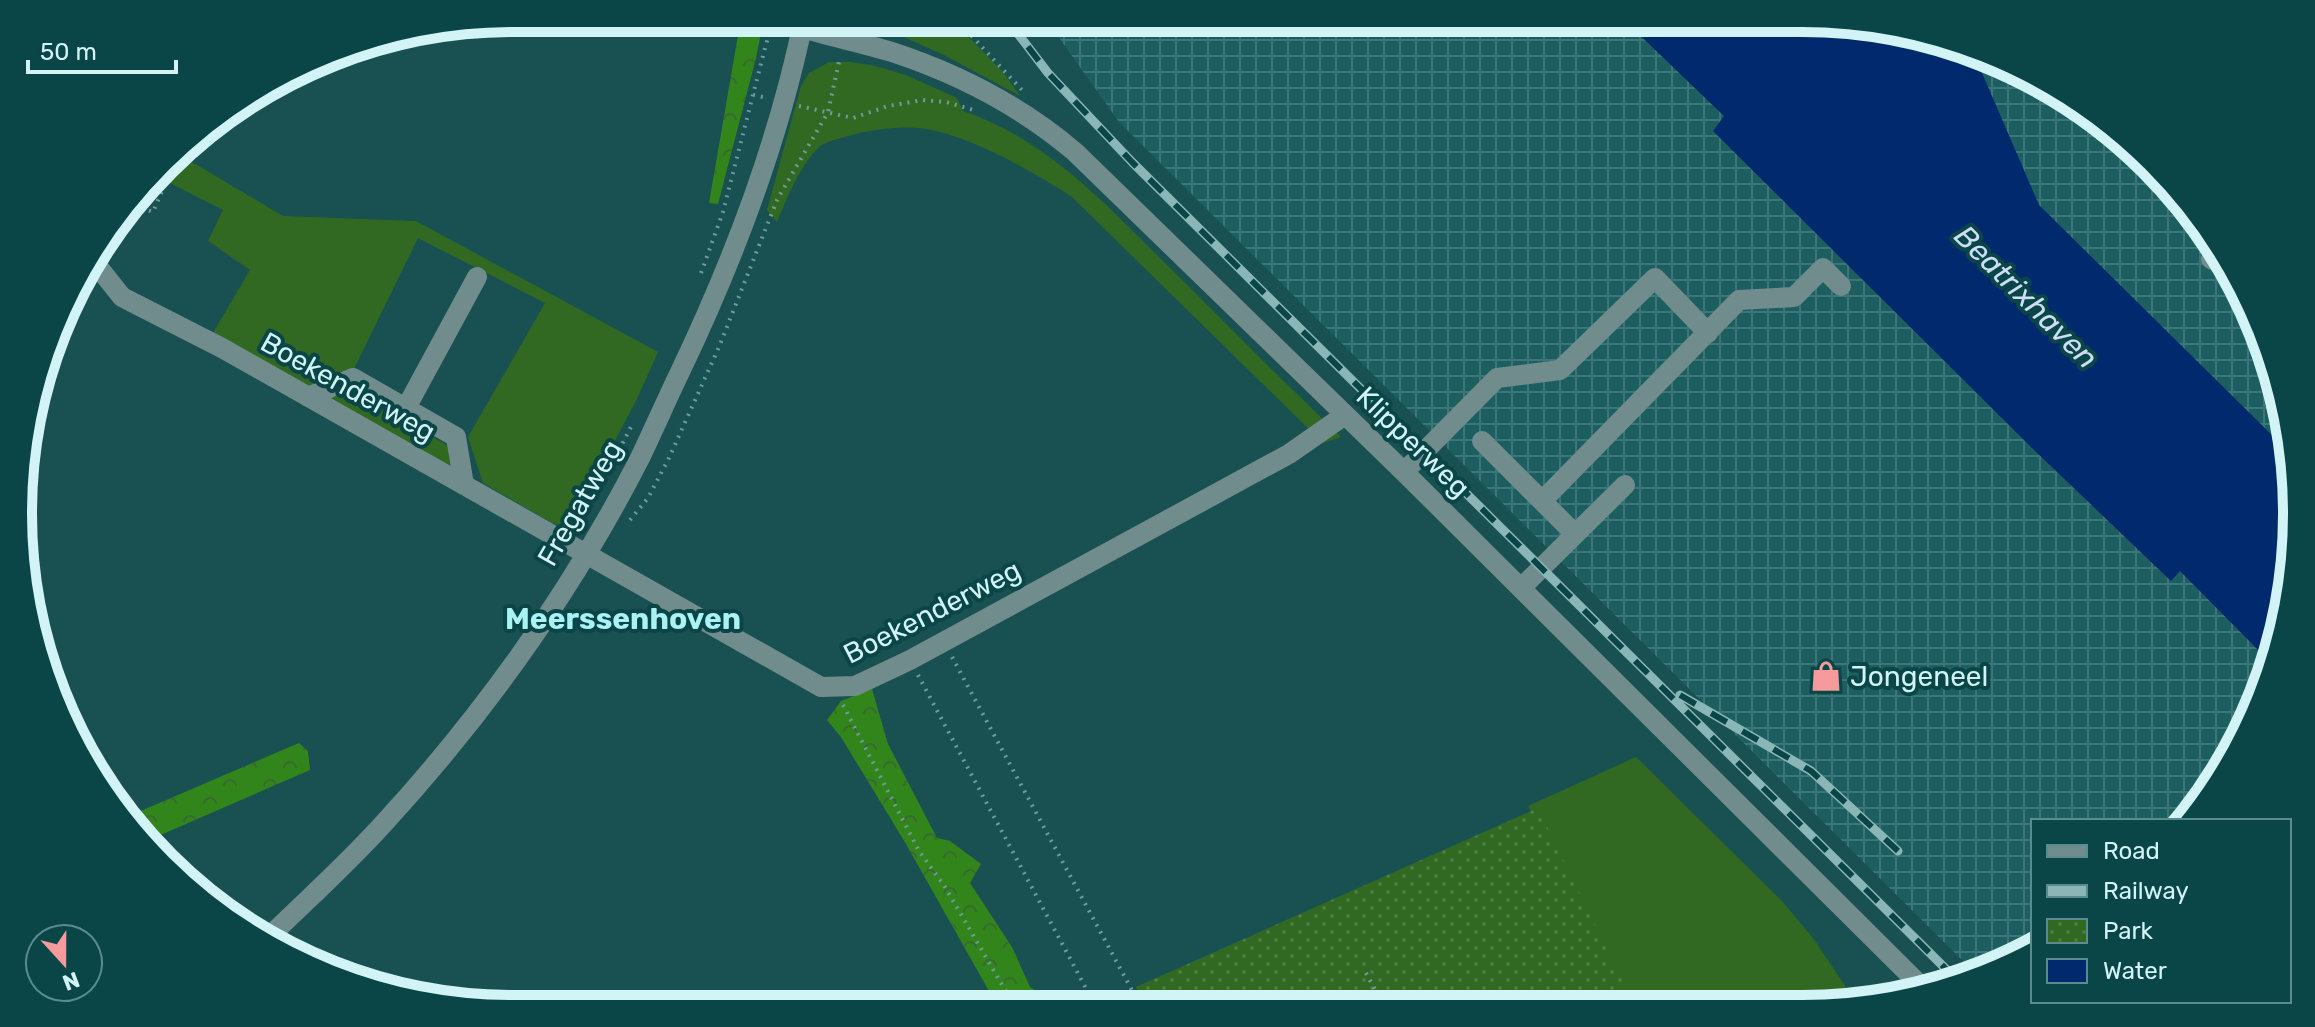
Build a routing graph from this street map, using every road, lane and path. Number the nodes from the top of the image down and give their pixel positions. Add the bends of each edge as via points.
1 (770, 32) edge
2 (801, 32) edge
3 (831, 32) edge
4 (969, 32) edge
5 (828, 112) dead end
6 (980, 112) dead end
7 (1033, 118) junction
8 (167, 179) edge
9 (142, 208) edge
10 (100, 269) edge
11 (477, 277) dead end
12 (697, 283) dead end
13 (1841, 286) dead end
14 (1708, 333) junction
15 (308, 397) junction
16 (406, 408) junction
17 (1345, 415) junction
18 (633, 422) dead end
19 (1482, 441) dead end
20 (1404, 472) junction
21 (464, 485) junction
22 (1625, 485) dead end
23 (1542, 501) junction
24 (591, 503) dead end
25 (1575, 534) junction
26 (586, 553) junction
27 (1521, 588) junction
28 (943, 641) junction
29 (910, 660) junction
30 (838, 688) junction
31 (275, 931) edge
32 (1366, 973) dead end
33 (1916, 981) edge
34 (1008, 995) edge
35 (1090, 995) edge
36 (1135, 995) edge
37 (1378, 995) edge

1 - 12 path via 723,212
2 - 26 street, Fregatweg via 784,103 739,240 638,461
3 - 7 street, Klipperweg via 974,86
4 - 7 path via 1021,86
5 - 6 path via 853,118 923,100
7 - 17 street, Klipperweg via 1115,188
8 - 9 path via 153,212
10 - 15 street, Boekenderweg via 122,297
11 - 16 street
13 - 14 street via 1823,268 1794,297 1739,300
14 - 20 street via 1655,278 1560,370 1497,378
14 - 23 street
15 - 16 street via 353,378
15 - 21 street, Boekenderweg
16 - 21 street via 456,437
17 - 20 street, Klipperweg
17 - 28 street, Boekenderweg via 1289,454
18 - 24 path, Fregatweg
19 - 23 street
20 - 27 street, Klipperweg
21 - 26 street, Boekenderweg
22 - 25 street
23 - 25 street
25 - 27 street
26 - 30 street, Boekenderweg via 797,676
26 - 31 street, Fregatweg via 509,668 435,764
27 - 33 street, Klipperweg
28 - 29 street, Boekenderweg
28 - 36 path
29 - 30 street, Boekenderweg via 855,686
29 - 35 path
30 - 34 path via 919,851
32 - 37 path

